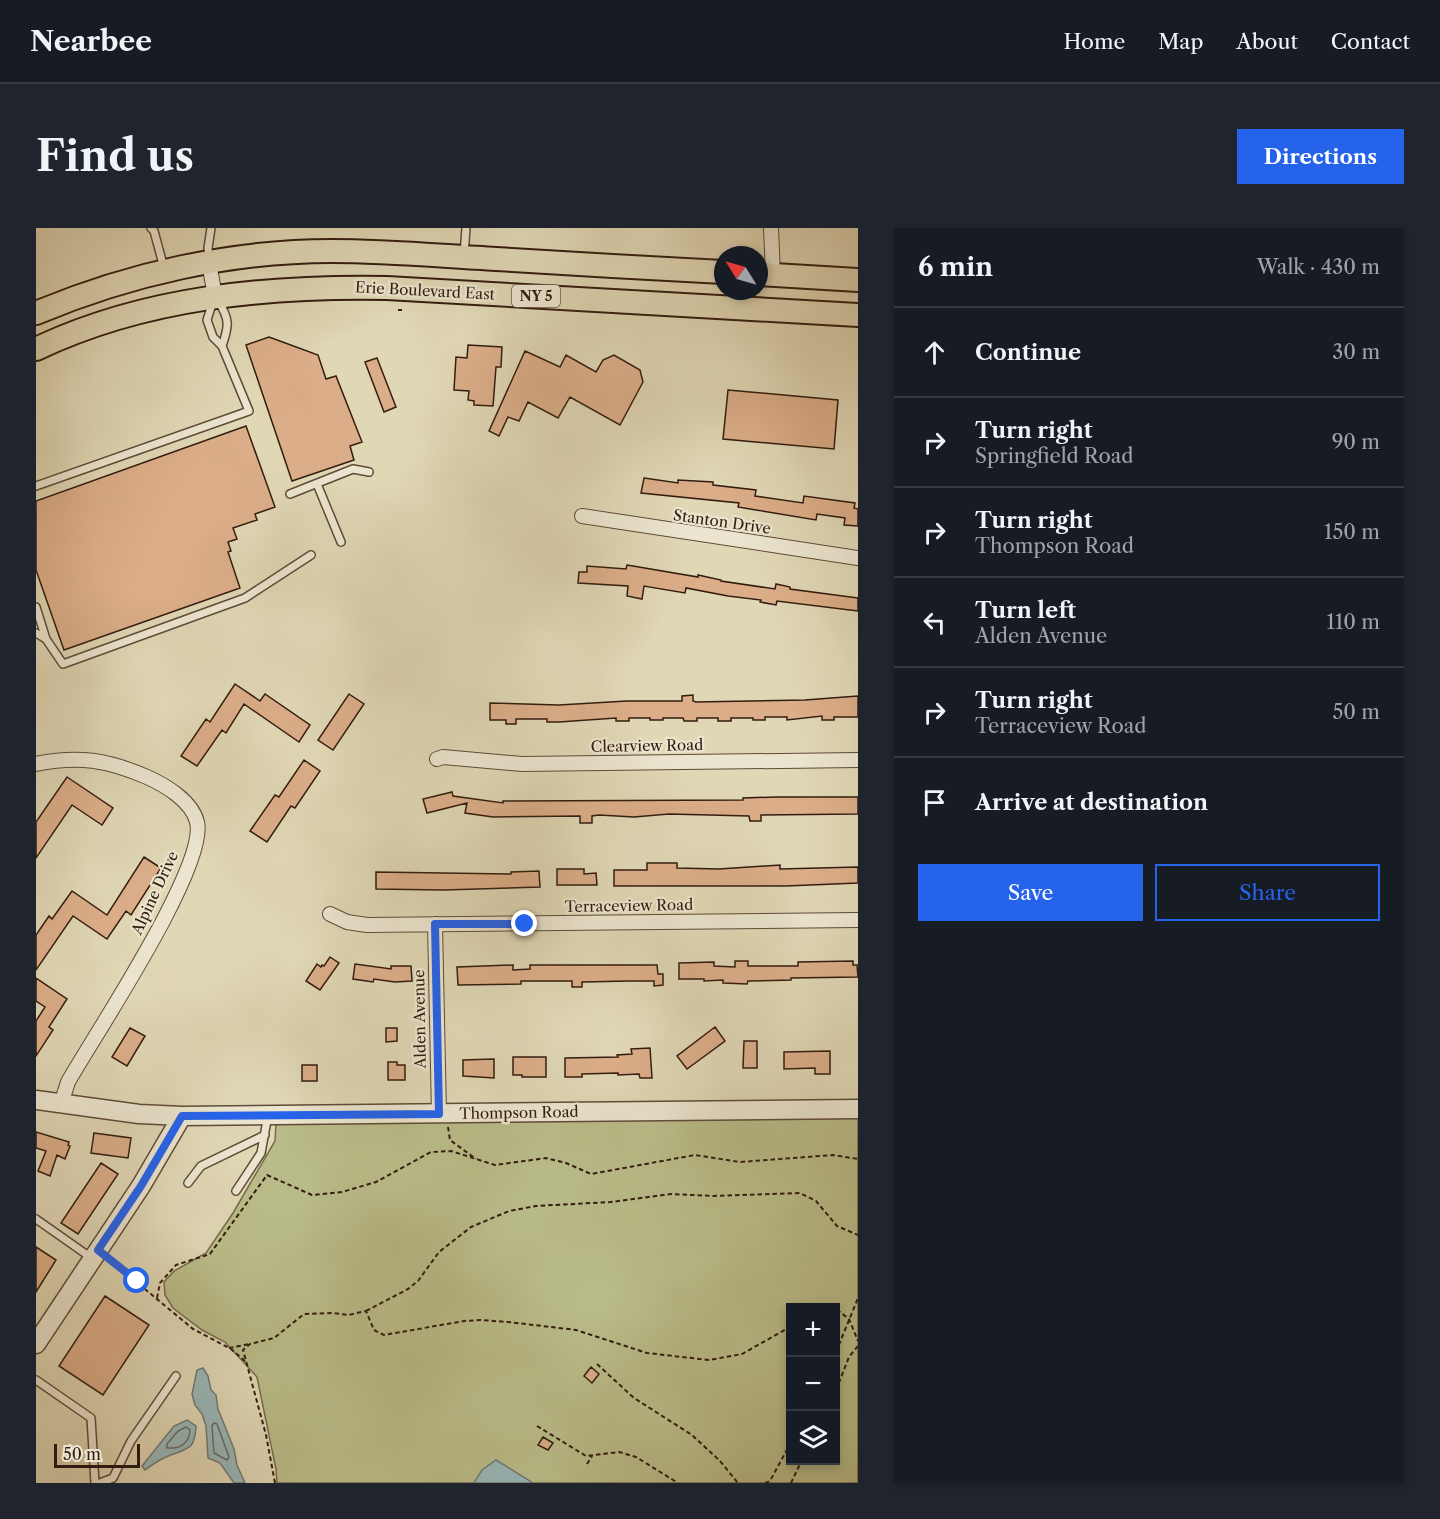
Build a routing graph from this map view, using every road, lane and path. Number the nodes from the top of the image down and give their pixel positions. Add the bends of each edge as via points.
1 (152, 228) edge
2 (211, 228) edge
3 (466, 228) edge
4 (771, 228) edge
5 (768, 256) edge
6 (464, 257) junction
7 (209, 263) junction
8 (165, 271) junction
9 (714, 271) edge
10 (768, 275) edge
11 (858, 280) edge
12 (215, 296) junction
13 (36, 313) edge
14 (858, 315) edge
15 (222, 346) junction
16 (36, 349) edge
17 (369, 472) dead end
18 (317, 484) junction
19 (36, 486) edge
20 (290, 494) dead end
21 (582, 516) dead end
22 (341, 542) dead end
23 (311, 555) dead end
24 (858, 558) edge
25 (36, 607) edge
26 (36, 633) edge
27 (46, 639) junction
28 (437, 759) dead end
29 (858, 760) edge
30 (36, 764) edge
31 (330, 914) dead end
32 (858, 920) edge
33 (435, 924) junction
34 (36, 1100) edge
35 (61, 1104) junction
36 (858, 1109) edge
37 (442, 1114) junction
38 (268, 1115) junction
39 (182, 1116) junction
40 (265, 1135) junction
41 (858, 1160) edge
42 (478, 1161) junction
43 (188, 1183) dead end
44 (236, 1191) dead end
45 (36, 1220) edge
46 (858, 1235) edge
47 (95, 1254) junction
48 (157, 1298) junction
49 (858, 1298) edge
50 (366, 1311) junction
51 (840, 1312) edge
52 (849, 1319) junction
53 (786, 1329) edge
54 (858, 1341) edge
55 (840, 1342) edge
56 (36, 1344) edge
57 (250, 1344) junction
58 (858, 1346) edge
59 (229, 1348) junction
60 (246, 1362) junction
61 (597, 1364) dead end
62 (176, 1376) dead end
63 (36, 1380) edge
64 (840, 1380) edge
65 (537, 1426) dead end
66 (786, 1451) edge
67 (592, 1456) junction
68 (587, 1464) dead end
69 (800, 1465) edge
70 (95, 1483) edge
71 (100, 1483) edge
72 (275, 1483) edge
73 (678, 1483) edge
74 (738, 1483) edge
75 (765, 1483) edge
76 (791, 1483) edge

1 - 8 lane
2 - 7 lane
3 - 6 lane
4 - 5 street
6 - 7 main road, NY 5 via 330,251
6 - 9 main road, NY 5
7 - 8 main road, NY 5
7 - 12 street
8 - 13 main road, NY 5 via 69,299
10 - 11 main road
12 - 14 main road, Erie Boulevard East / NY 5 via 308,288 387,288
12 - 15 lane via 229,328
12 - 15 lane via 207,320 213,337
12 - 16 main road, Erie Boulevard East / NY 5 via 129,315
15 - 19 lane via 249,411
17 - 18 lane via 353,469
18 - 20 lane
18 - 22 lane
21 - 24 street, Stanton Drive
23 - 27 lane via 245,598 63,664
25 - 27 lane
26 - 27 lane
28 - 29 street, Clearview Road via 522,764
30 - 35 street, Alpine Drive via 79,759 130,770 179,796 194,815 198,828 190,862 156,934 68,1082
31 - 33 street, Terraceview Road via 367,925
32 - 33 street, Terraceview Road
33 - 37 street, Alden Avenue
34 - 35 street, Thompson Road
35 - 39 street, Thompson Road
36 - 37 street, Thompson Road
37 - 38 street, Thompson Road
37 - 42 path via 450,1140
38 - 39 street, Thompson Road
38 - 40 lane
39 - 47 street
40 - 43 lane via 201,1166
40 - 44 lane via 261,1153
41 - 42 path via 833,1155 740,1162 695,1155 591,1174 546,1158 495,1165
42 - 48 path via 451,1151 431,1152 376,1182 342,1192 312,1195 267,1175 210,1254 176,1265 160,1283
45 - 47 lane
46 - 50 path via 837,1226 816,1202 800,1193 671,1194 536,1206 509,1211 471,1227 439,1251 418,1281
47 - 48 path
47 - 56 street
48 - 59 path via 193,1329
49 - 52 path
50 - 53 path via 374,1330 384,1335 464,1321 499,1321 576,1330 647,1353 709,1360 742,1354
50 - 57 path via 348,1315 304,1314 274,1338
51 - 52 path
52 - 54 path
52 - 55 path
57 - 59 path
57 - 60 path via 243,1350
58 - 64 path
59 - 60 path
60 - 72 path
61 - 74 path via 634,1398 692,1435
62 - 71 lane via 131,1442 113,1478
63 - 70 lane via 91,1418
65 - 67 path
66 - 75 path via 770,1481
67 - 68 path
67 - 73 path via 619,1452 636,1456
69 - 76 path

